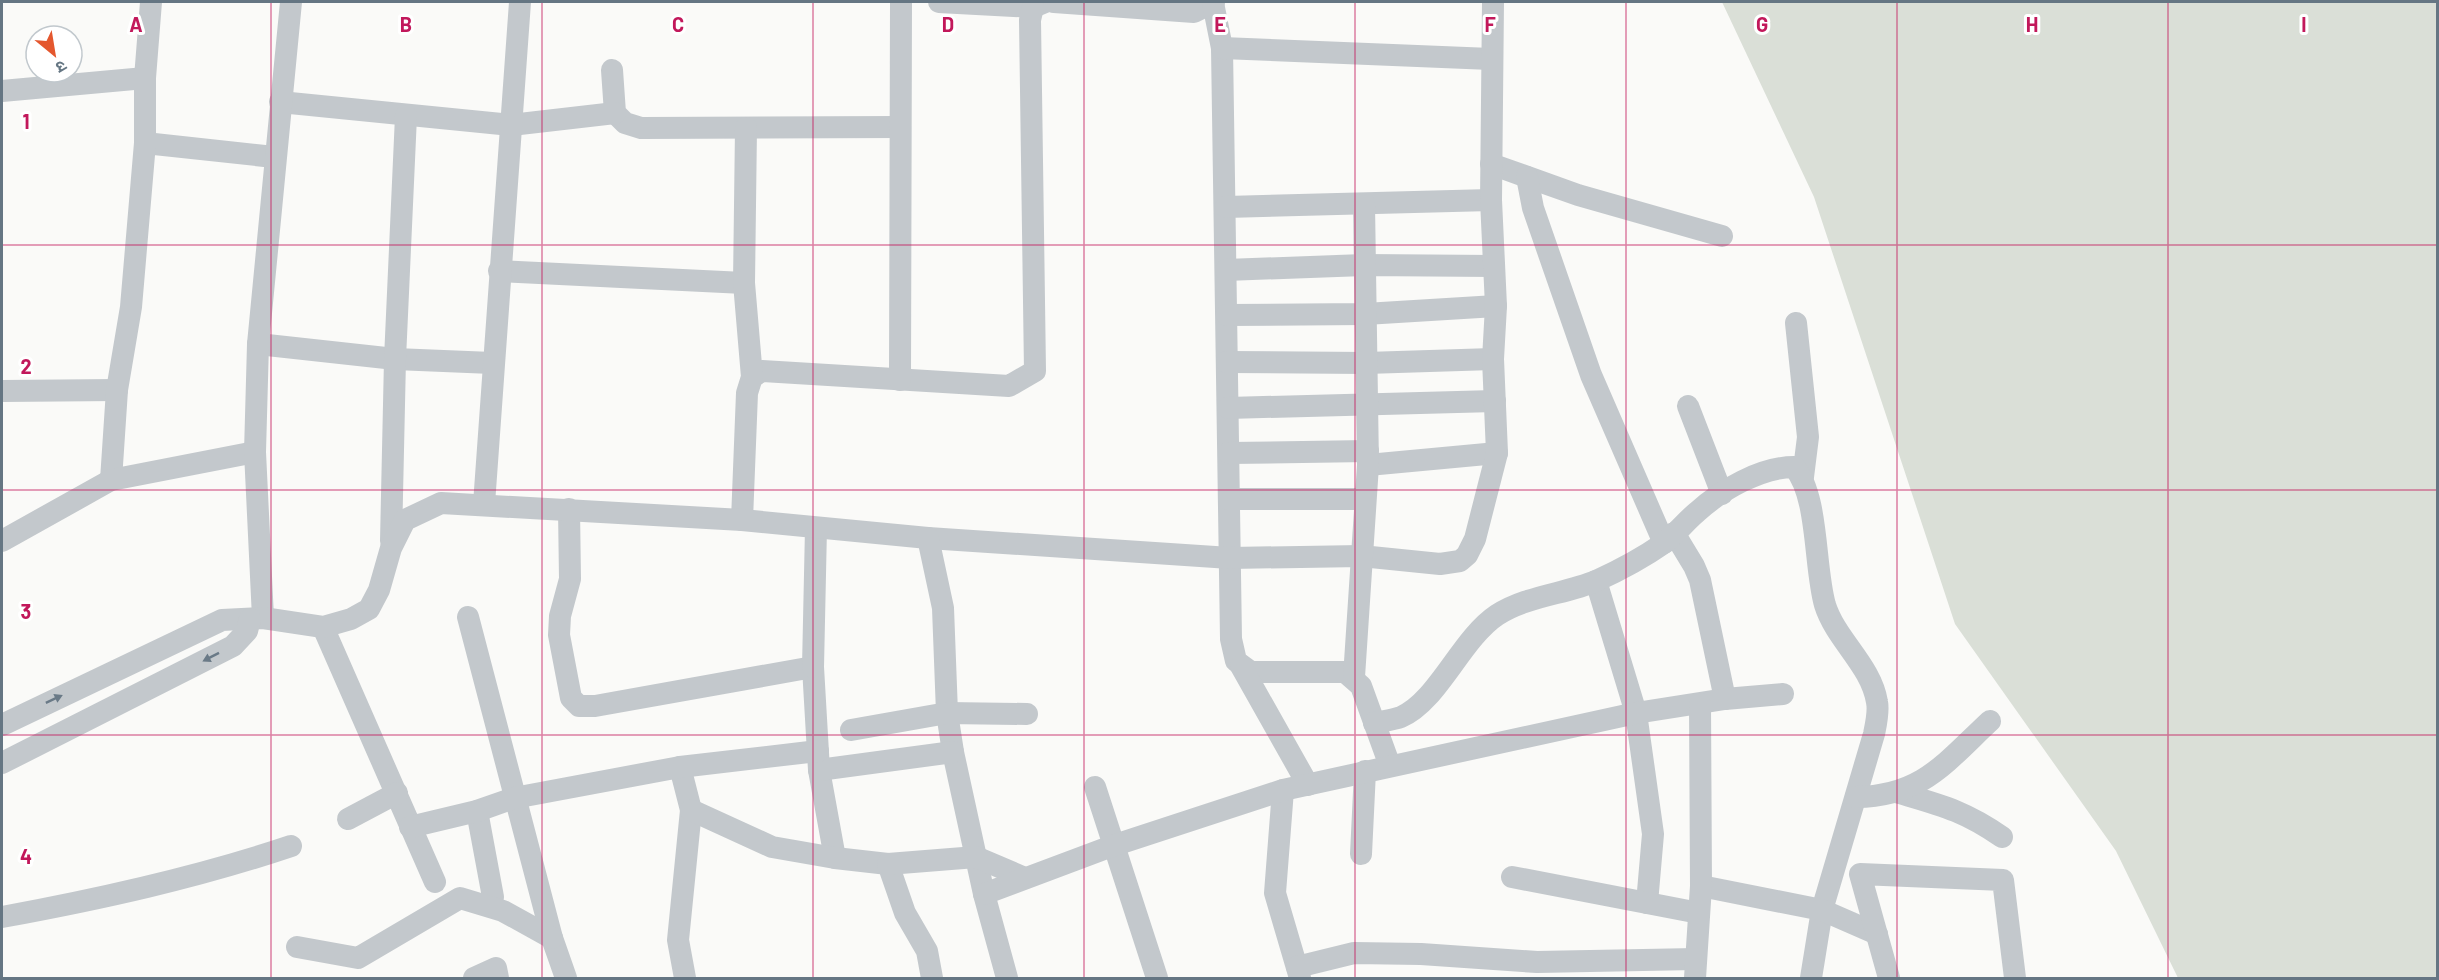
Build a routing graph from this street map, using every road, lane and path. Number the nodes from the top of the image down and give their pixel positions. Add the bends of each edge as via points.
1 (151, 2) edge
2 (291, 2) edge
3 (520, 2) edge
4 (901, 2) edge
5 (939, 2) edge
6 (1214, 2) edge
7 (1492, 2) edge
8 (1044, 3) edge
9 (1222, 48) junction
10 (1491, 58) junction
11 (612, 70) dead end
12 (145, 78) junction
13 (2, 91) edge
14 (280, 102) junction
15 (615, 113) junction
16 (406, 116) junction
17 (510, 125) junction
18 (900, 127) junction
19 (746, 128) junction
20 (145, 143) junction
21 (274, 157) junction
22 (1491, 164) junction
23 (1527, 177) junction
24 (1491, 200) junction
25 (1364, 204) junction
26 (1226, 207) junction
27 (1722, 236) dead end
28 (1365, 265) junction
29 (1494, 266) junction
30 (1226, 270) junction
31 (499, 271) junction
32 (744, 284) junction
33 (1496, 306) junction
34 (1365, 314) junction
35 (1227, 315) junction
36 (1796, 323) dead end
37 (258, 344) junction
38 (395, 359) junction
39 (1493, 359) junction
40 (1227, 362) junction
41 (492, 363) junction
42 (1366, 363) junction
43 (752, 377) junction
44 (900, 380) junction
45 (117, 390) junction
46 (2, 391) edge
47 (1495, 401) junction
48 (1367, 405) junction
49 (1688, 406) dead end
50 (1228, 408) junction
51 (255, 452) junction
52 (1229, 453) junction
53 (1497, 453) junction
54 (1368, 458) junction
55 (1803, 477) junction
56 (111, 480) junction
57 (1722, 494) junction
58 (1229, 499) junction
59 (1365, 499) junction
60 (484, 504) junction
61 (569, 509) junction
62 (742, 520) junction
63 (816, 528) junction
64 (928, 538) junction
65 (1669, 538) junction
66 (2, 541) edge
67 (391, 548) junction
68 (1361, 556) junction
69 (1230, 558) junction
70 (1596, 581) junction
71 (468, 617) dead end
72 (257, 619) junction
73 (323, 627) junction
74 (1241, 666) junction
75 (813, 667) junction
76 (1354, 677) junction
77 (1783, 694) dead end
78 (1725, 699) junction
79 (1700, 704) junction
80 (30, 711) junction
81 (947, 712) junction
82 (1636, 713) junction
83 (1027, 714) dead end
84 (1990, 721) dead end
85 (1374, 723) junction
86 (2, 725) edge
87 (851, 730) dead end
88 (45, 741) junction
89 (953, 752) junction
90 (819, 761) junction
91 (2, 762) edge
92 (1390, 766) junction
93 (680, 767) junction
94 (1365, 771) junction
95 (1308, 785) junction
96 (1095, 787) dead end
97 (1283, 790) junction
98 (1896, 792) junction
99 (397, 793) junction
100 (1856, 797) junction
101 (514, 798) junction
102 (691, 810) junction
103 (477, 811) junction
104 (348, 819) dead end
105 (410, 827) junction
106 (2002, 837) dead end
107 (291, 846) dead end
108 (1112, 846) junction
109 (1361, 855) dead end
110 (976, 857) junction
111 (835, 858) junction
112 (888, 864) junction
113 (1512, 877) dead end
114 (1025, 878) junction
115 (435, 882) dead end
116 (1701, 886) junction
117 (984, 894) junction
118 (493, 897) dead end
119 (1647, 903) junction
120 (1822, 910) junction
121 (1699, 913) junction
122 (2, 917) edge
123 (1877, 934) junction
124 (552, 938) junction
125 (297, 947) dead end
126 (1696, 969) edge
127 (1298, 973) edge
128 (474, 978) edge
129 (498, 978) edge
130 (566, 978) edge
131 (685, 978) edge
132 (932, 978) edge
133 (1007, 978) edge
134 (1156, 978) edge
135 (1811, 978) edge
136 (1889, 978) edge
137 (2015, 978) edge

1 - 12 street
2 - 14 street
3 - 17 street
4 - 18 street
5 - 8 street
6 - 8 street via 1194,12
6 - 9 street
7 - 10 street
8 - 44 street via 1030,20 1035,371 1009,386
9 - 10 street
9 - 26 street
10 - 22 street
11 - 15 street
12 - 13 street
12 - 20 street
14 - 16 street
14 - 21 street
15 - 17 street
15 - 19 street via 625,123 641,128
16 - 17 street
16 - 38 street
17 - 31 street
18 - 19 street
18 - 44 street
19 - 32 street
20 - 21 street
20 - 45 street via 131,307
21 - 37 street
22 - 23 street
22 - 24 street
23 - 27 street
23 - 65 street via 1533,208 1591,375
24 - 25 street
24 - 29 street
25 - 26 street
25 - 28 street
26 - 30 street
28 - 29 street
28 - 30 street
28 - 34 street
29 - 33 street
30 - 35 street
31 - 32 street
31 - 41 street
32 - 43 street
33 - 34 street
33 - 39 street
34 - 35 street
34 - 42 street
35 - 40 street
36 - 55 street via 1808,437
37 - 38 street
37 - 51 street
38 - 41 street
38 - 67 street
39 - 42 street
39 - 47 street
40 - 42 street
40 - 50 street
41 - 60 street
42 - 48 street
43 - 44 street via 762,371
43 - 62 street via 747,393
45 - 46 street
45 - 56 street
47 - 48 street
47 - 53 street
48 - 50 street
48 - 54 street
49 - 57 street
50 - 52 street
51 - 56 street
51 - 72 street
52 - 54 street
52 - 58 street
53 - 54 street
53 - 68 street via 1475,539 1460,561 1440,564
54 - 59 street
55 - 57 street via 1794,467 1782,467
55 - 100 street via 1825,606 1831,622 1872,684 1878,704 1874,734
56 - 66 street
57 - 65 street via 1698,510
58 - 59 street
58 - 69 street
59 - 68 street
60 - 61 street
60 - 67 street via 441,503 405,520
61 - 62 street
61 - 75 street via 570,579 559,635 571,698 579,706
62 - 63 street
63 - 64 street
63 - 75 street
64 - 69 street
64 - 81 street via 943,608
65 - 70 street
65 - 78 street via 1700,580
67 - 73 street via 380,590 369,609
68 - 69 street
68 - 76 street
69 - 74 street via 1231,639
70 - 82 street
70 - 85 street via 1498,614 1479,630 1416,706 1400,718
71 - 101 street
72 - 73 street
80 -> 72 street via 222,620
72 -> 88 street via 233,646
73 - 99 street
74 - 76 street via 1251,672 1345,672
74 - 95 street
75 - 90 street
76 - 85 street
77 - 78 street
78 - 79 street
79 - 82 street
79 - 116 street
80 - 86 street
80 - 88 street
81 - 83 street
81 - 87 street
81 - 89 street
82 - 92 street
82 - 119 street via 1653,834
84 - 98 street via 1935,773 1916,786
85 - 92 street
88 - 91 street
89 - 90 street
89 - 110 street
90 - 93 street via 756,756
90 - 111 street
92 - 94 street
93 - 101 street
93 - 102 street
94 - 95 street
94 - 109 street
95 - 97 street
96 - 108 street
97 - 108 street
97 - 127 street via 1275,893
98 - 100 street
98 - 106 street via 1956,809
99 - 104 street
99 - 105 street
100 - 120 street
101 - 103 street
101 - 124 street
102 - 111 street via 772,847
102 - 131 street via 678,940
103 - 105 street
103 - 118 street
105 - 115 street
107 - 122 street via 186,878
108 - 114 street
108 - 134 street
110 - 112 street
110 - 114 street
110 - 117 street
111 - 112 street
112 - 132 street via 905,913 927,951
113 - 119 street
114 - 117 street
116 - 120 street
116 - 121 street
117 - 133 street
119 - 121 street
120 - 123 street
120 - 135 street
121 - 126 street
123 - 136 street
123 - 137 street via 1860,874 2003,880
124 - 125 street via 503,911 460,898 358,958
124 - 130 street
126 - 127 street via 1354,953
128 - 129 street via 496,968

